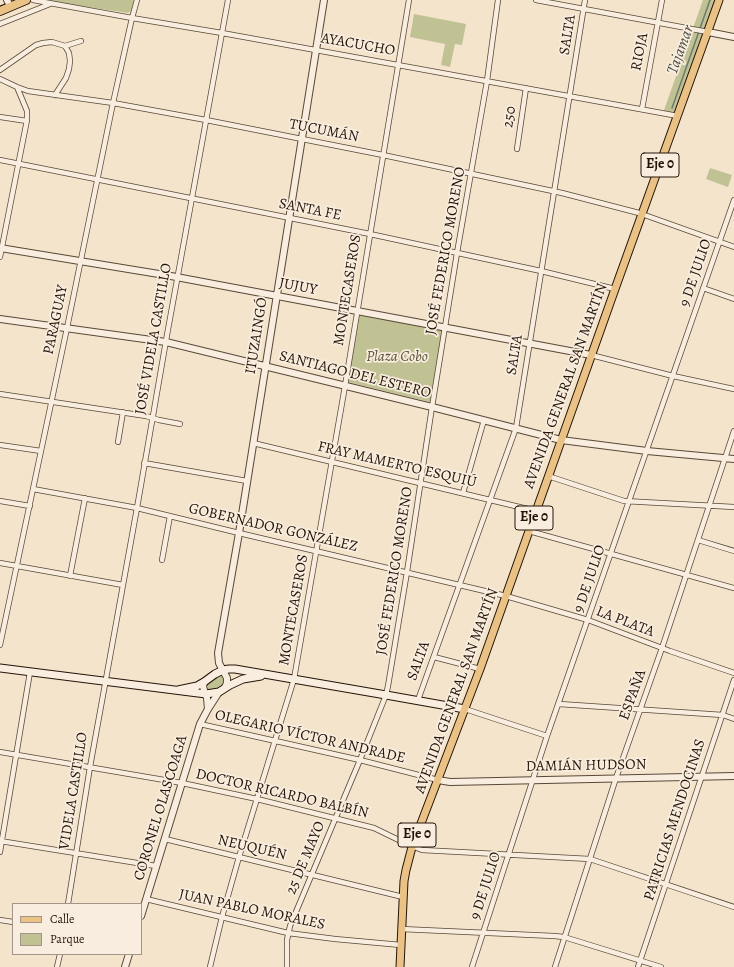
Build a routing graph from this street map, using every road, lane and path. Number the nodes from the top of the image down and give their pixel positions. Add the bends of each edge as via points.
1 (26, 0) edge
2 (33, 0) edge
3 (137, 0) edge
4 (228, 0) edge
5 (324, 0) edge
6 (409, 0) edge
7 (498, 0) edge
8 (536, 0) edge
9 (585, 0) edge
10 (662, 0) edge
11 (719, 0) edge
12 (8, 3) edge
13 (51, 3) junction
14 (584, 9) junction
15 (0, 10) edge
16 (132, 18) junction
17 (658, 22) junction
18 (0, 24) edge
19 (708, 32) junction
20 (222, 33) junction
21 (734, 37) edge
22 (81, 41) dead end
23 (65, 46) junction
24 (316, 50) junction
25 (398, 64) junction
26 (0, 70) edge
27 (0, 79) edge
28 (487, 81) junction
29 (17, 87) junction
30 (526, 88) junction
31 (55, 95) junction
32 (570, 96) junction
33 (113, 103) junction
34 (642, 109) junction
35 (678, 116) junction
36 (0, 117) edge
37 (206, 120) junction
38 (27, 121) junction
39 (302, 139) junction
40 (517, 150) dead end
41 (383, 155) junction
42 (0, 160) edge
43 (18, 164) junction
44 (471, 174) junction
45 (96, 179) junction
46 (554, 191) junction
47 (192, 198) junction
48 (734, 200) edge
49 (642, 214) junction
50 (289, 218) junction
51 (370, 234) junction
52 (719, 242) junction
53 (734, 247) edge
54 (1, 248) edge
55 (457, 253) junction
56 (0, 257) edge
57 (80, 261) junction
58 (542, 271) junction
59 (178, 277) junction
60 (703, 288) junction
61 (615, 289) junction
62 (276, 296) junction
63 (734, 299) edge
64 (357, 311) junction
65 (0, 319) edge
66 (445, 327) junction
67 (67, 328) junction
68 (166, 342) junction
69 (530, 343) junction
70 (591, 354) junction
71 (265, 366) junction
72 (673, 376) junction
73 (345, 386) junction
74 (734, 390) edge
75 (0, 394) edge
76 (51, 401) junction
77 (432, 407) junction
78 (123, 412) junction
79 (152, 417) junction
80 (484, 420) junction
81 (180, 424) dead end
82 (516, 428) junction
83 (734, 431) edge
84 (561, 440) junction
85 (118, 442) dead end
86 (253, 443) junction
87 (0, 445) edge
88 (41, 451) junction
89 (647, 451) junction
90 (725, 458) junction
91 (734, 459) edge
92 (331, 462) junction
93 (144, 463) junction
94 (548, 476) junction
95 (247, 480) junction
96 (421, 483) junction
97 (33, 489) junction
98 (463, 493) junction
99 (85, 498) junction
100 (490, 500) junction
101 (0, 501) edge
102 (629, 502) junction
103 (30, 506) junction
104 (709, 506) junction
105 (734, 507) edge
106 (137, 508) junction
107 (536, 511) junction
108 (170, 516) junction
109 (529, 531) junction
110 (239, 533) junction
111 (698, 540) junction
112 (317, 551) junction
113 (734, 551) edge
114 (611, 554) junction
115 (162, 560) dead end
116 (0, 563) edge
117 (17, 566) junction
118 (407, 572) junction
119 (687, 575) junction
120 (70, 576) junction
121 (459, 584) junction
122 (123, 585) junction
123 (734, 588) edge
124 (506, 596) junction
125 (0, 615) edge
126 (6, 616) junction
127 (588, 620) junction
128 (0, 645) edge
129 (662, 648) junction
130 (434, 657) junction
131 (0, 668) edge
132 (480, 669) junction
133 (30, 672) junction
134 (222, 672) junction
135 (734, 674) edge
136 (272, 676) junction
137 (294, 679) junction
138 (734, 680) edge
139 (105, 682) junction
140 (204, 682) junction
141 (178, 690) junction
142 (214, 691) junction
143 (386, 695) junction
144 (418, 700) junction
145 (558, 704) junction
146 (208, 709) junction
147 (465, 709) junction
148 (640, 710) junction
149 (723, 715) junction
150 (734, 719) edge
151 (200, 724) junction
152 (548, 736) junction
153 (275, 742) junction
154 (0, 752) edge
155 (16, 755) junction
156 (360, 760) junction
157 (90, 767) junction
158 (702, 776) junction
159 (734, 776) edge
160 (616, 778) junction
161 (438, 780) junction
162 (533, 780) junction
163 (182, 783) junction
164 (257, 799) junction
165 (336, 818) junction
166 (164, 840) junction
167 (1, 841) edge
168 (412, 847) junction
169 (0, 852) edge
170 (76, 853) junction
171 (508, 855) junction
172 (239, 857) junction
173 (590, 860) junction
174 (156, 866) junction
175 (312, 874) junction
176 (666, 884) junction
177 (403, 896) junction
178 (146, 899) junction
179 (68, 903) edge
180 (734, 907) edge
181 (142, 913) edge
182 (222, 917) junction
183 (0, 920) edge
184 (12, 922) edge
185 (401, 929) junction
186 (483, 932) junction
187 (288, 933) junction
188 (564, 937) junction
189 (401, 945) junction
190 (60, 955) edge
191 (129, 955) edge
192 (641, 961) junction
193 (58, 967) edge
194 (125, 967) edge
195 (210, 967) edge
196 (287, 967) edge
197 (400, 967) edge
198 (472, 967) edge
199 (555, 967) edge
200 (638, 967) edge
201 (661, 967) edge

1 - 12 highway
2 - 13 street, AYACUCHO
3 - 16 street, PARAGUAY
4 - 20 street, JOSÉ VIDELA CASTILLO
5 - 24 street, ITUZAINGÓ
6 - 25 street, MONTECASEROS
7 - 28 street, JOSÉ FEDERICO MORENO
8 - 14 street
9 - 14 street, SALTA
10 - 17 street, RIOJA
11 - 19 main road, AVENIDA GENERAL SAN MARTÍN / Eje 0
12 - 15 highway
13 - 16 street, AYACUCHO
13 - 18 street
14 - 17 street
14 - 32 street, SALTA
16 - 20 street, AYACUCHO
16 - 33 street, PARAGUAY
17 - 19 street
17 - 34 street, RIOJA
19 - 21 street
19 - 35 main road, AVENIDA GENERAL SAN MARTÍN / Eje 0
20 - 24 street, AYACUCHO
20 - 37 street, JOSÉ VIDELA CASTILLO
22 - 23 street
23 - 26 street via 44,42
23 - 31 street via 69,53 69,69
24 - 25 street, AYACUCHO
24 - 39 street, ITUZAINGÓ
25 - 28 street, AYACUCHO
25 - 41 street, MONTECASEROS
27 - 29 street, TUCUMÁN
28 - 30 street, AYACUCHO
28 - 44 street, JOSÉ FEDERICO MORENO
29 - 31 street, TUCUMÁN
29 - 38 street via 27,111
30 - 32 street, AYACUCHO
30 - 40 street, 250
31 - 33 street, TUCUMÁN
32 - 34 street, AYACUCHO
32 - 46 street, SALTA
33 - 37 street, TUCUMÁN
33 - 45 street, PARAGUAY
34 - 35 street, AYACUCHO
35 - 49 main road, AVENIDA GENERAL SAN MARTÍN / Eje 0
36 - 38 street
37 - 39 street, TUCUMÁN
37 - 47 street, JOSÉ VIDELA CASTILLO
38 - 43 street
39 - 41 street, TUCUMÁN
39 - 50 street, ITUZAINGÓ
41 - 44 street, TUCUMÁN
41 - 51 street, MONTECASEROS
42 - 43 street, SANTA FE
43 - 45 street, SANTA FE
43 - 54 street
44 - 46 street, TUCUMÁN
44 - 55 street, JOSÉ FEDERICO MORENO
45 - 47 street, SANTA FE
45 - 57 street, PARAGUAY
46 - 49 street, TUCUMÁN
46 - 58 street, SALTA
47 - 50 street, SANTA FE
47 - 59 street, JOSÉ VIDELA CASTILLO
48 - 52 street, 9 DE JULIO
49 - 52 street, TUCUMÁN
49 - 61 main road, AVENIDA GENERAL SAN MARTÍN / Eje 0
50 - 51 street, SANTA FE
50 - 62 street, ITUZAINGÓ
51 - 55 street, SANTA FE
51 - 64 street, MONTECASEROS
52 - 53 street, TUCUMÁN
52 - 60 street, 9 DE JULIO
54 - 56 street
54 - 57 street, JUJUY
55 - 58 street, SANTA FE
55 - 66 street, JOSÉ FEDERICO MORENO
57 - 59 street, JUJUY
57 - 67 street, PARAGUAY
58 - 61 street, SANTA FE
58 - 69 street, SALTA
59 - 62 street, JUJUY
59 - 68 street, JOSÉ VIDELA CASTILLO
60 - 63 street
60 - 72 street, 9 DE JULIO
61 - 70 main road, AVENIDA GENERAL SAN MARTÍN / Eje 0
62 - 64 street, JUJUY
62 - 71 street, ITUZAINGÓ
64 - 66 street, JUJUY
64 - 73 street, MONTECASEROS
65 - 67 street, SANTIAGO DEL ESTERO
66 - 69 street, JUJUY
66 - 77 street, JOSÉ FEDERICO MORENO
67 - 68 street, SANTIAGO DEL ESTERO
67 - 76 street, PARAGUAY
68 - 71 street, SANTIAGO DEL ESTERO
68 - 79 street, JOSÉ VIDELA CASTILLO
69 - 70 street, JUJUY
69 - 82 street, SALTA
70 - 72 street
70 - 84 main road, AVENIDA GENERAL SAN MARTÍN / Eje 0
71 - 73 street, SANTIAGO DEL ESTERO
71 - 86 street, ITUZAINGÓ
72 - 74 street
72 - 89 street, 9 DE JULIO
73 - 77 street, SANTIAGO DEL ESTERO
73 - 92 street, MONTECASEROS
75 - 76 street
76 - 78 street
76 - 88 street, PARAGUAY
77 - 80 street, SANTIAGO DEL ESTERO
77 - 96 street, JOSÉ FEDERICO MORENO
78 - 79 street
78 - 85 street
79 - 81 street
79 - 93 street, JOSÉ VIDELA CASTILLO
80 - 82 street, SANTIAGO DEL ESTERO
80 - 98 street
82 - 84 street, SANTIAGO DEL ESTERO
82 - 100 street, SALTA
83 - 90 street, ESPAÑA
84 - 89 street, SANTIAGO DEL ESTERO
84 - 94 main road, AVENIDA GENERAL SAN MARTÍN / Eje 0
86 - 92 street, FRAY MAMERTO ESQUIÚ
86 - 95 street, ITUZAINGÓ
87 - 88 street
88 - 97 street, PARAGUAY
89 - 90 street, SANTIAGO DEL ESTERO
89 - 102 street, 9 DE JULIO
90 - 91 street, SANTIAGO DEL ESTERO
90 - 104 street, ESPAÑA
92 - 96 street, FRAY MAMERTO ESQUIÚ
92 - 112 street, MONTECASEROS
93 - 95 street
93 - 106 street, JOSÉ VIDELA CASTILLO
94 - 102 street
94 - 107 main road, AVENIDA GENERAL SAN MARTÍN / Eje 0
95 - 110 street, ITUZAINGÓ
96 - 98 street, FRAY MAMERTO ESQUIÚ
96 - 118 street, JOSÉ FEDERICO MORENO
97 - 99 street, GOBERNADOR GONZÁLEZ
97 - 103 street, PARAGUAY
98 - 100 street, FRAY MAMERTO ESQUIÚ
99 - 106 street, GOBERNADOR GONZÁLEZ
99 - 120 street
100 - 107 street, FRAY MAMERTO ESQUIÚ
100 - 121 street, SALTA
101 - 103 street
102 - 104 street
102 - 114 street, 9 DE JULIO
103 - 117 street, PARAGUAY
104 - 105 street
104 - 111 street, ESPAÑA
106 - 108 street, GOBERNADOR GONZÁLEZ
106 - 122 street, JOSÉ VIDELA CASTILLO
107 - 109 main road, AVENIDA GENERAL SAN MARTÍN / Eje 0
108 - 110 street, GOBERNADOR GONZÁLEZ
108 - 115 street
109 - 114 street
109 - 124 main road, AVENIDA GENERAL SAN MARTÍN / Eje 0
110 - 112 street, GOBERNADOR GONZÁLEZ
110 - 134 street, ITUZAINGÓ via 218,653
111 - 113 street
111 - 119 street, ESPAÑA
112 - 118 street, GOBERNADOR GONZÁLEZ
112 - 137 street, MONTECASEROS
114 - 119 street
114 - 127 street, 9 DE JULIO
116 - 117 street
117 - 120 street
117 - 126 street, PARAGUAY
118 - 121 street, GOBERNADOR GONZÁLEZ
118 - 143 street, JOSÉ FEDERICO MORENO
119 - 123 street
119 - 129 street, ESPAÑA
120 - 122 street
121 - 124 street, GOBERNADOR GONZÁLEZ
121 - 130 street, SALTA
122 - 139 street, JOSÉ VIDELA CASTILLO
124 - 127 street, LA PLATA
124 - 132 main road, AVENIDA GENERAL SAN MARTÍN / Eje 0
125 - 126 street
126 - 128 street, PARAGUAY
127 - 129 street, LA PLATA
127 - 145 street, 9 DE JULIO
129 - 135 street, LA PLATA
129 - 148 street, ESPAÑA
130 - 132 street
130 - 144 street, SALTA
131 - 133 main road
132 - 147 main road, AVENIDA GENERAL SAN MARTÍN / Eje 0
133 - 139 main road
133 - 155 street
134 - 136 main road via 235,669
134 - 140 main road
134 - 142 street, ITUZAINGÓ via 227,680
136 - 137 main road
136 - 142 main road via 243,679
137 - 143 main road
137 - 153 street, MONTECASEROS
138 - 149 street, PATRICIAS MENDOCINAS
139 - 141 main road
139 - 157 street, VIDELA CASTILLO
140 - 141 main road
140 - 142 street via 203,687
141 - 142 main road
142 - 146 street
142 - 146 street, CORONEL OLASCOAGA
143 - 144 main road
143 - 156 street, 25 DE MAYO
144 - 147 main road
145 - 148 street
145 - 152 street, 9 DE JULIO
146 - 151 street, CORONEL OLASCOAGA
147 - 152 street
147 - 161 main road, AVENIDA GENERAL SAN MARTÍN / Eje 0
148 - 149 street
148 - 160 street, ESPAÑA
149 - 150 street
149 - 158 street, PATRICIAS MENDOCINAS
151 - 153 street, OLEGARIO VÍCTOR ANDRADE
151 - 163 street, CORONEL OLASCOAGA
152 - 162 street, 9 DE JULIO
153 - 156 street, OLEGARIO VÍCTOR ANDRADE
153 - 164 street, MONTECASEROS
154 - 155 street, DOCTOR RICARDO BALBÍN
155 - 157 street, DOCTOR RICARDO BALBÍN
155 - 167 street
156 - 161 street, OLEGARIO VÍCTOR ANDRADE
156 - 165 street, 25 DE MAYO
157 - 163 street, DOCTOR RICARDO BALBÍN
157 - 170 street, VIDELA CASTILLO
158 - 159 street, DAMIÁN HUDSON
158 - 160 street, DAMIÁN HUDSON
158 - 176 street, PATRICIAS MENDOCINAS
160 - 162 street, DAMIÁN HUDSON
160 - 173 street, ESPAÑA
161 - 162 street, DAMIÁN HUDSON
161 - 168 main road, AVENIDA GENERAL SAN MARTÍN / Eje 0
162 - 171 street, 9 DE JULIO
163 - 164 street, DOCTOR RICARDO BALBÍN
163 - 166 street, CORONEL OLASCOAGA
164 - 165 street, DOCTOR RICARDO BALBÍN
164 - 172 street, MONTECASEROS
165 - 168 street, DOCTOR RICARDO BALBÍN via 374,828
165 - 175 street, 25 DE MAYO
166 - 172 street, NEUQUÉN
166 - 174 street, CORONEL OLASCOAGA
167 - 169 street
167 - 170 street
168 - 171 street, DOCTOR RICARDO BALBÍN via 426,851
168 - 177 main road, AVENIDA GENERAL SAN MARTÍN / Eje 0
170 - 174 street
170 - 179 street, VIDELA CASTILLO
171 - 173 street, DOCTOR RICARDO BALBÍN
171 - 186 street, 9 DE JULIO
172 - 175 street, NEUQUÉN
172 - 182 street, MONTECASEROS
173 - 176 street, DOCTOR RICARDO BALBÍN
173 - 188 street, ESPAÑA
174 - 178 street, CORONEL OLASCOAGA
175 - 177 street, NEUQUÉN
175 - 187 street, 25 DE MAYO
176 - 180 street, DOCTOR RICARDO BALBÍN
176 - 192 street, PATRICIAS MENDOCINAS
177 - 185 main road, AVENIDA GENERAL SAN MARTÍN / Eje 0
178 - 181 street, CORONEL OLASCOAGA
178 - 182 street, JUAN PABLO MORALES
182 - 187 street, JUAN PABLO MORALES
182 - 195 street, MONTECASEROS
183 - 184 street
185 - 186 street
185 - 189 main road, AVENIDA GENERAL SAN MARTÍN / Eje 0
186 - 188 street
186 - 198 street, 9 DE JULIO
187 - 189 street, JUAN PABLO MORALES
187 - 196 street, 25 DE MAYO
188 - 192 street
188 - 199 street, ESPAÑA
189 - 197 main road, AVENIDA GENERAL SAN MARTÍN / Eje 0
190 - 193 street
191 - 194 street
192 - 200 street, PATRICIAS MENDOCINAS
192 - 201 street

